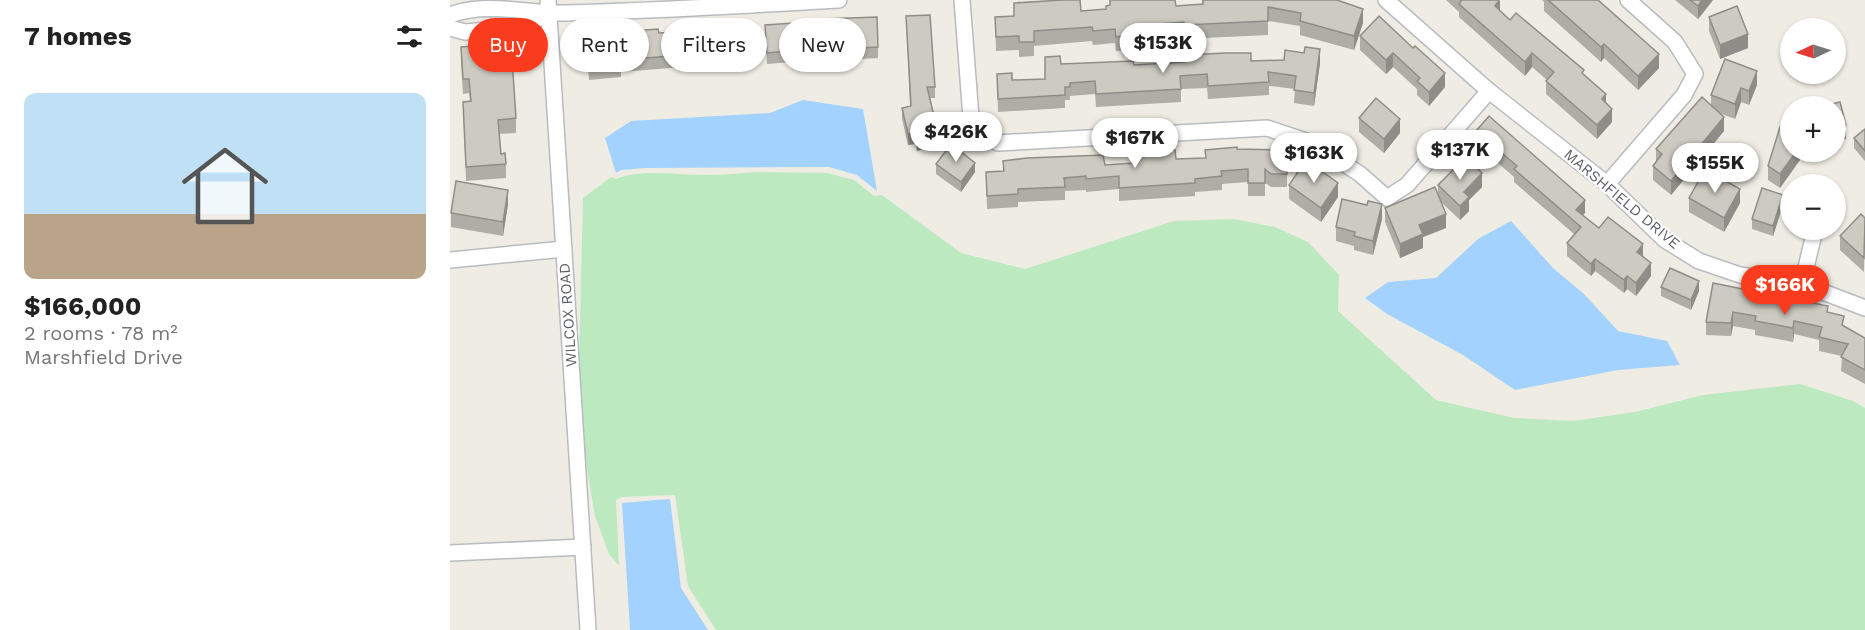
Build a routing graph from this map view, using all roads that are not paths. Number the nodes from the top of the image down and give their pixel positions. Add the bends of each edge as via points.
1 (839, 0) edge
2 (962, 0) edge
3 (1386, 0) edge
4 (1628, 0) edge
5 (645, 6) edge
6 (548, 7) edge
7 (450, 15) edge
8 (450, 28) edge
9 (1489, 91) junction
10 (1607, 184) junction
11 (1813, 240) edge
12 (564, 249) junction
13 (450, 260) edge
14 (1802, 284) junction
15 (1865, 308) edge
16 (583, 547) junction
17 (450, 553) edge
18 (588, 630) edge

1 - 5 street
2 - 9 street via 971,118 981,134 998,142 1268,128 1312,144 1360,174 1387,198 1407,185
3 - 9 street, MARSHFIELD DRIVE
4 - 10 street via 1675,42 1695,74 1684,95
5 - 6 street
6 - 7 street via 465,9
6 - 8 street via 522,27 465,32
6 - 12 street, WILCOX ROAD
9 - 10 street, MARSHFIELD DRIVE
10 - 14 street, MARSHFIELD DRIVE via 1665,240 1700,261 1740,275
11 - 14 street
12 - 13 street
12 - 16 street, WILCOX ROAD
14 - 15 street, MARSHFIELD DRIVE
16 - 17 street
16 - 18 street, WILCOX ROAD

